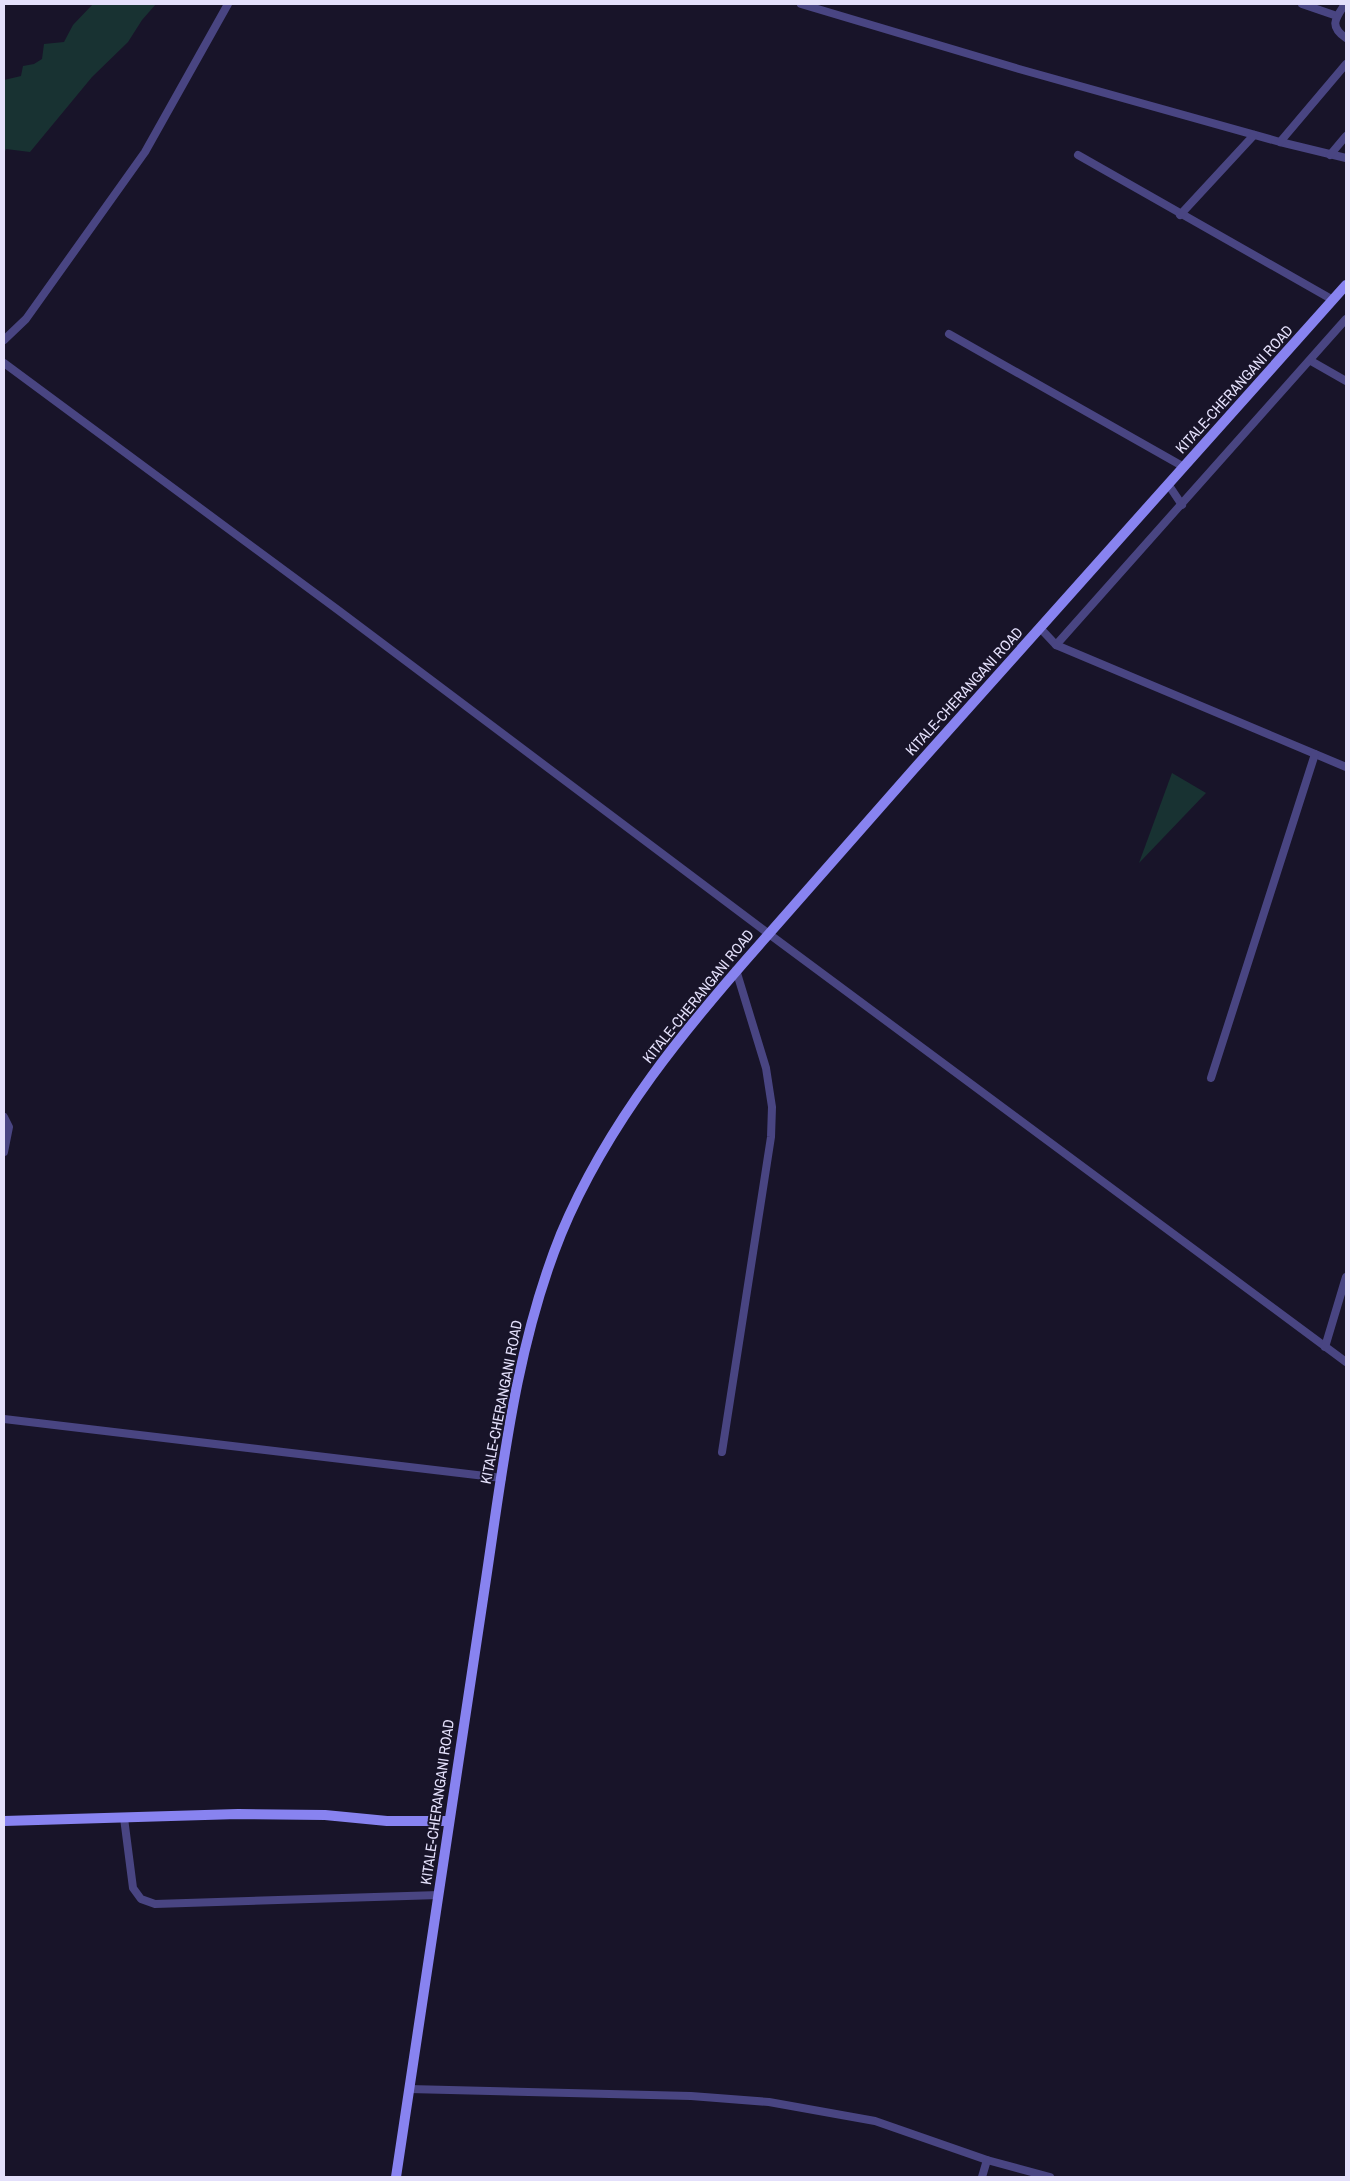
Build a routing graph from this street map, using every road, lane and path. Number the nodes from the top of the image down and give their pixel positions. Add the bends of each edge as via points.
1 (228, 4) edge
2 (801, 4) edge
3 (1302, 4) edge
4 (1345, 4) edge
5 (1337, 16) junction
6 (1346, 38) edge
7 (1346, 64) edge
8 (1254, 135) junction
9 (1346, 136) edge
10 (1280, 142) junction
11 (1078, 155) dead end
12 (1330, 155) junction
13 (1346, 158) edge
14 (1180, 214) junction
15 (1346, 285) edge
16 (1333, 300) junction
17 (1346, 319) edge
18 (949, 334) dead end
19 (4, 340) edge
20 (1311, 361) junction
21 (4, 363) edge
22 (1346, 381) edge
23 (1184, 467) junction
24 (1168, 484) junction
25 (1182, 505) junction
26 (1041, 629) junction
27 (1056, 645) junction
28 (1315, 754) junction
29 (1346, 767) edge
30 (769, 934) junction
31 (736, 970) junction
32 (1211, 1078) dead end
33 (4, 1117) edge
34 (4, 1152) edge
35 (1346, 1277) edge
36 (1325, 1347) junction
37 (1346, 1362) edge
38 (4, 1419) edge
39 (722, 1452) dead end
40 (502, 1478) junction
41 (124, 1818) junction
42 (4, 1821) edge
43 (448, 1821) junction
44 (439, 1895) junction
45 (410, 2089) junction
46 (987, 2160) junction
47 (396, 2177) edge
48 (982, 2177) edge
49 (1050, 2177) edge

1 - 19 street via 145,152 26,319
2 - 8 street
3 - 5 street
4 - 5 street
5 - 6 street via 1336,30
7 - 10 street
8 - 10 street
8 - 14 street
9 - 12 street
10 - 12 street
11 - 14 street
12 - 13 street
14 - 16 street
15 - 16 main road, KITALE-CHERANGANI ROAD
16 - 23 main road, KITALE-CHERANGANI ROAD
17 - 20 street
18 - 23 street
20 - 22 street
20 - 25 street
21 - 30 street
23 - 24 main road, KITALE-CHERANGANI ROAD
24 - 25 street
24 - 26 main road, KITALE-CHERANGANI ROAD
25 - 27 street
26 - 27 street
26 - 30 main road, KITALE-CHERANGANI ROAD
27 - 28 street
28 - 29 street
28 - 32 street
30 - 31 main road, KITALE-CHERANGANI ROAD
30 - 36 street
31 - 39 street via 766,1068 772,1107 771,1137
31 - 40 main road, KITALE-CHERANGANI ROAD via 649,1079 610,1141 564,1227 526,1339
33 - 34 street via 9,1127
35 - 36 street
36 - 37 street
38 - 40 street
40 - 43 main road, KITALE-CHERANGANI ROAD
41 - 42 main road
41 - 43 main road via 315,1814 387,1821
41 - 44 street via 133,1888 142,1899 155,1904
43 - 44 main road, KITALE-CHERANGANI ROAD
44 - 45 main road, KITALE-CHERANGANI ROAD
45 - 46 street via 691,2096 769,2102 875,2121
45 - 47 main road, KITALE-CHERANGANI ROAD
46 - 48 street
46 - 49 street

